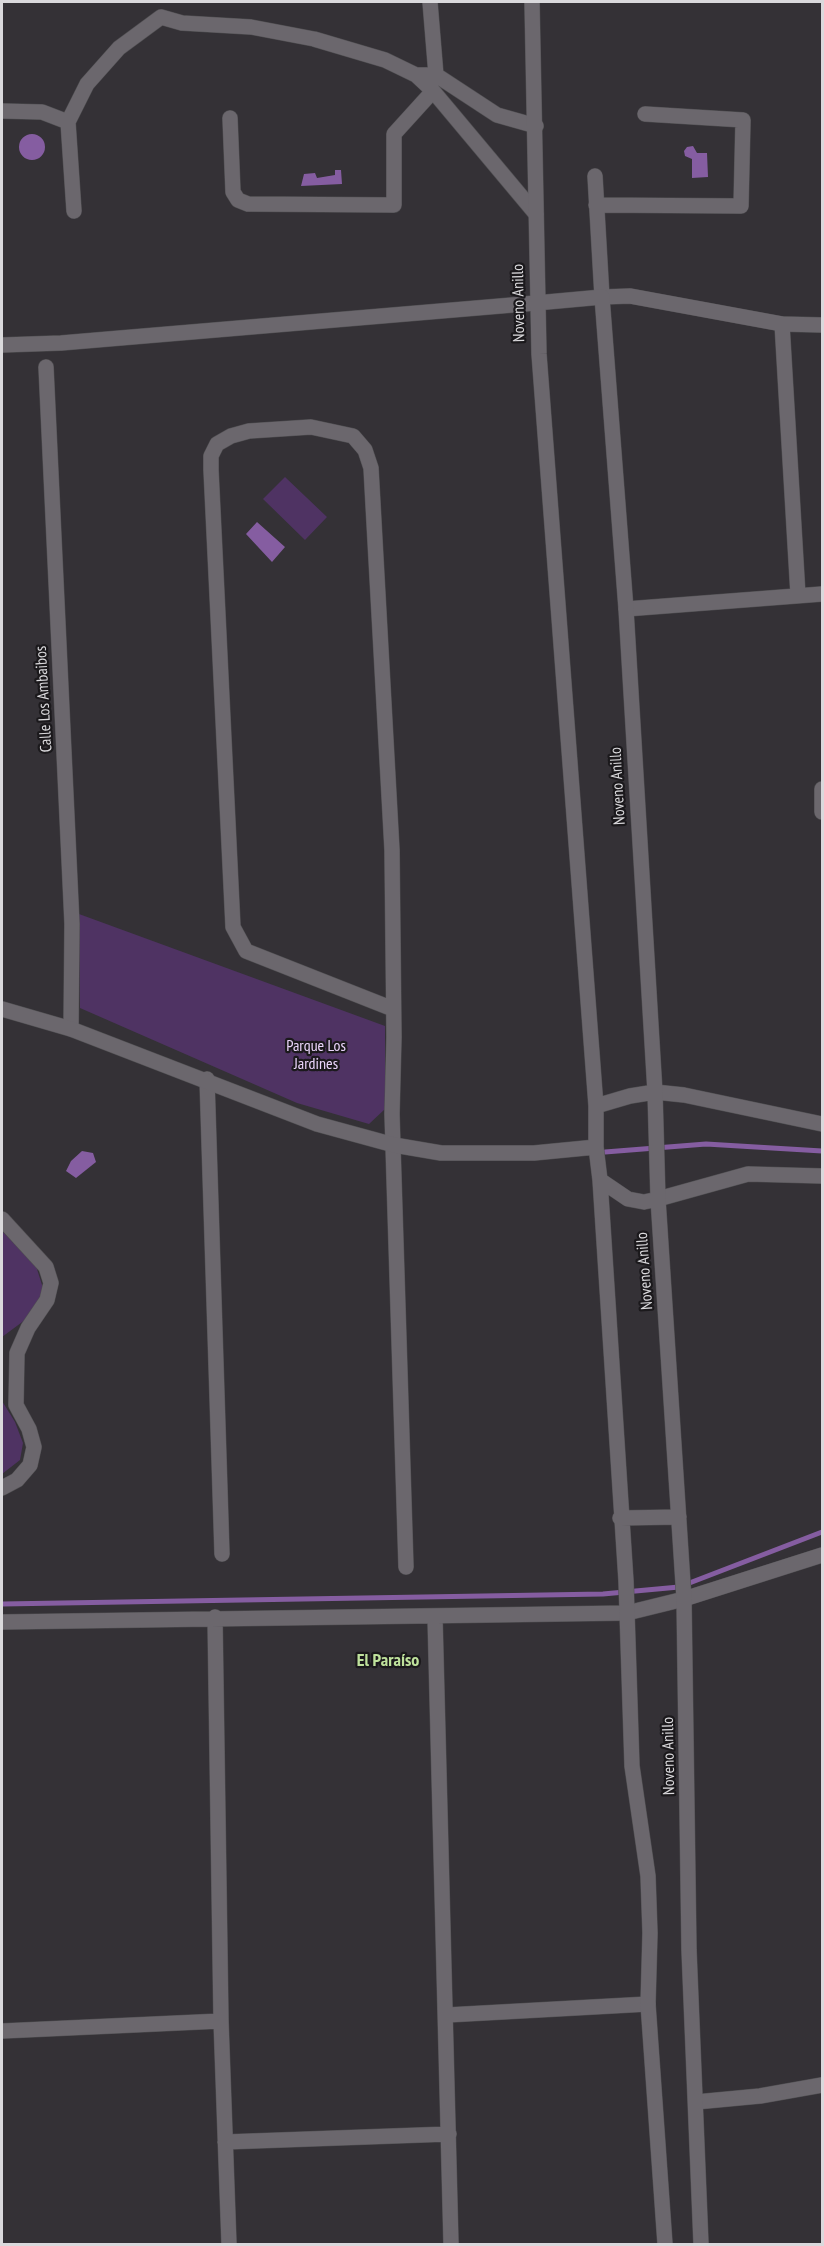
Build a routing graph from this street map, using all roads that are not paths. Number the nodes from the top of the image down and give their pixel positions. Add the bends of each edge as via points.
1 (430, 2) edge
2 (532, 2) edge
3 (161, 9) edge
4 (416, 75) junction
5 (436, 75) junction
6 (433, 91) junction
7 (2, 111) edge
8 (645, 114) dead end
9 (230, 118) dead end
10 (68, 122) junction
11 (536, 126) junction
12 (595, 176) dead end
13 (596, 205) junction
14 (74, 210) dead end
15 (536, 214) junction
16 (602, 297) junction
17 (536, 303) junction
18 (782, 324) junction
19 (822, 325) edge
20 (2, 345) edge
21 (46, 367) dead end
22 (822, 594) edge
23 (798, 595) junction
24 (626, 609) junction
25 (822, 789) edge
26 (822, 812) edge
27 (2, 1009) edge
28 (393, 1009) junction
29 (71, 1029) junction
30 (207, 1079) junction
31 (655, 1092) junction
32 (596, 1106) junction
33 (822, 1124) edge
34 (394, 1145) junction
35 (596, 1147) junction
36 (822, 1176) edge
37 (600, 1180) junction
38 (658, 1199) junction
39 (2, 1220) edge
40 (2, 1488) edge
41 (679, 1517) junction
42 (620, 1518) junction
43 (222, 1554) dead end
44 (822, 1555) edge
45 (406, 1567) dead end
46 (684, 1595) junction
47 (627, 1606) junction
48 (215, 1617) junction
49 (435, 1617) junction
50 (2, 1622) edge
51 (648, 2004) junction
52 (447, 2015) junction
53 (221, 2021) junction
54 (2, 2031) edge
55 (822, 2085) edge
56 (696, 2102) junction
57 (449, 2134) junction
58 (225, 2142) junction
59 (229, 2244) edge
60 (451, 2244) edge
61 (665, 2244) edge
62 (700, 2244) edge

1 - 5 street
2 - 11 street, Noveno Anillo
3 - 4 street via 182,23 251,27 314,39 385,60
3 - 10 street via 87,84
4 - 5 street
4 - 6 street
5 - 11 street via 497,115
6 - 9 street via 394,134 394,205 248,204 238,200 233,192
6 - 15 street
7 - 10 street via 42,112
8 - 13 street via 743,120 741,206
10 - 14 street
11 - 15 street, Noveno Anillo
12 - 13 street, Noveno Anillo
13 - 16 street, Noveno Anillo
15 - 17 street, Noveno Anillo
16 - 17 street
16 - 18 street via 630,296
16 - 24 street, Noveno Anillo
17 - 20 street
17 - 32 street, Noveno Anillo
18 - 19 street
18 - 23 street
21 - 29 street, Calle Los Ambaibos via 72,924
22 - 23 street
23 - 24 street
24 - 31 street, Noveno Anillo
25 - 26 street
27 - 29 street
28 - 28 street via 392,850 371,468 365,450 353,436 311,427 231,436 217,444 211,470 233,927 246,951
28 - 34 street
29 - 30 street
30 - 34 street via 317,1124
30 - 43 street
31 - 32 street
31 - 33 street
31 - 38 street, Noveno Anillo
32 - 35 street, Noveno Anillo
34 - 35 street via 441,1154 534,1153
34 - 45 street
35 - 37 street, Noveno Anillo
36 - 38 street via 748,1174
37 - 38 street via 628,1199
37 - 42 street, Noveno Anillo
38 - 41 street, Noveno Anillo
39 - 40 street via 46,1267 51,1283 47,1300 28,1328 18,1353 16,1405 34,1447 30,1465
41 - 42 street
41 - 46 street, Noveno Anillo
42 - 47 street, Noveno Anillo
44 - 46 street
46 - 47 street
46 - 56 street, Noveno Anillo via 689,1950
47 - 49 street
47 - 51 street, Noveno Anillo via 632,1766 648,1875
48 - 49 street
48 - 50 street
48 - 53 street
49 - 52 street
51 - 52 street
51 - 61 street, Noveno Anillo
52 - 57 street
53 - 54 street
53 - 58 street
55 - 56 street
56 - 62 street, Noveno Anillo
57 - 58 street
57 - 60 street
58 - 59 street

